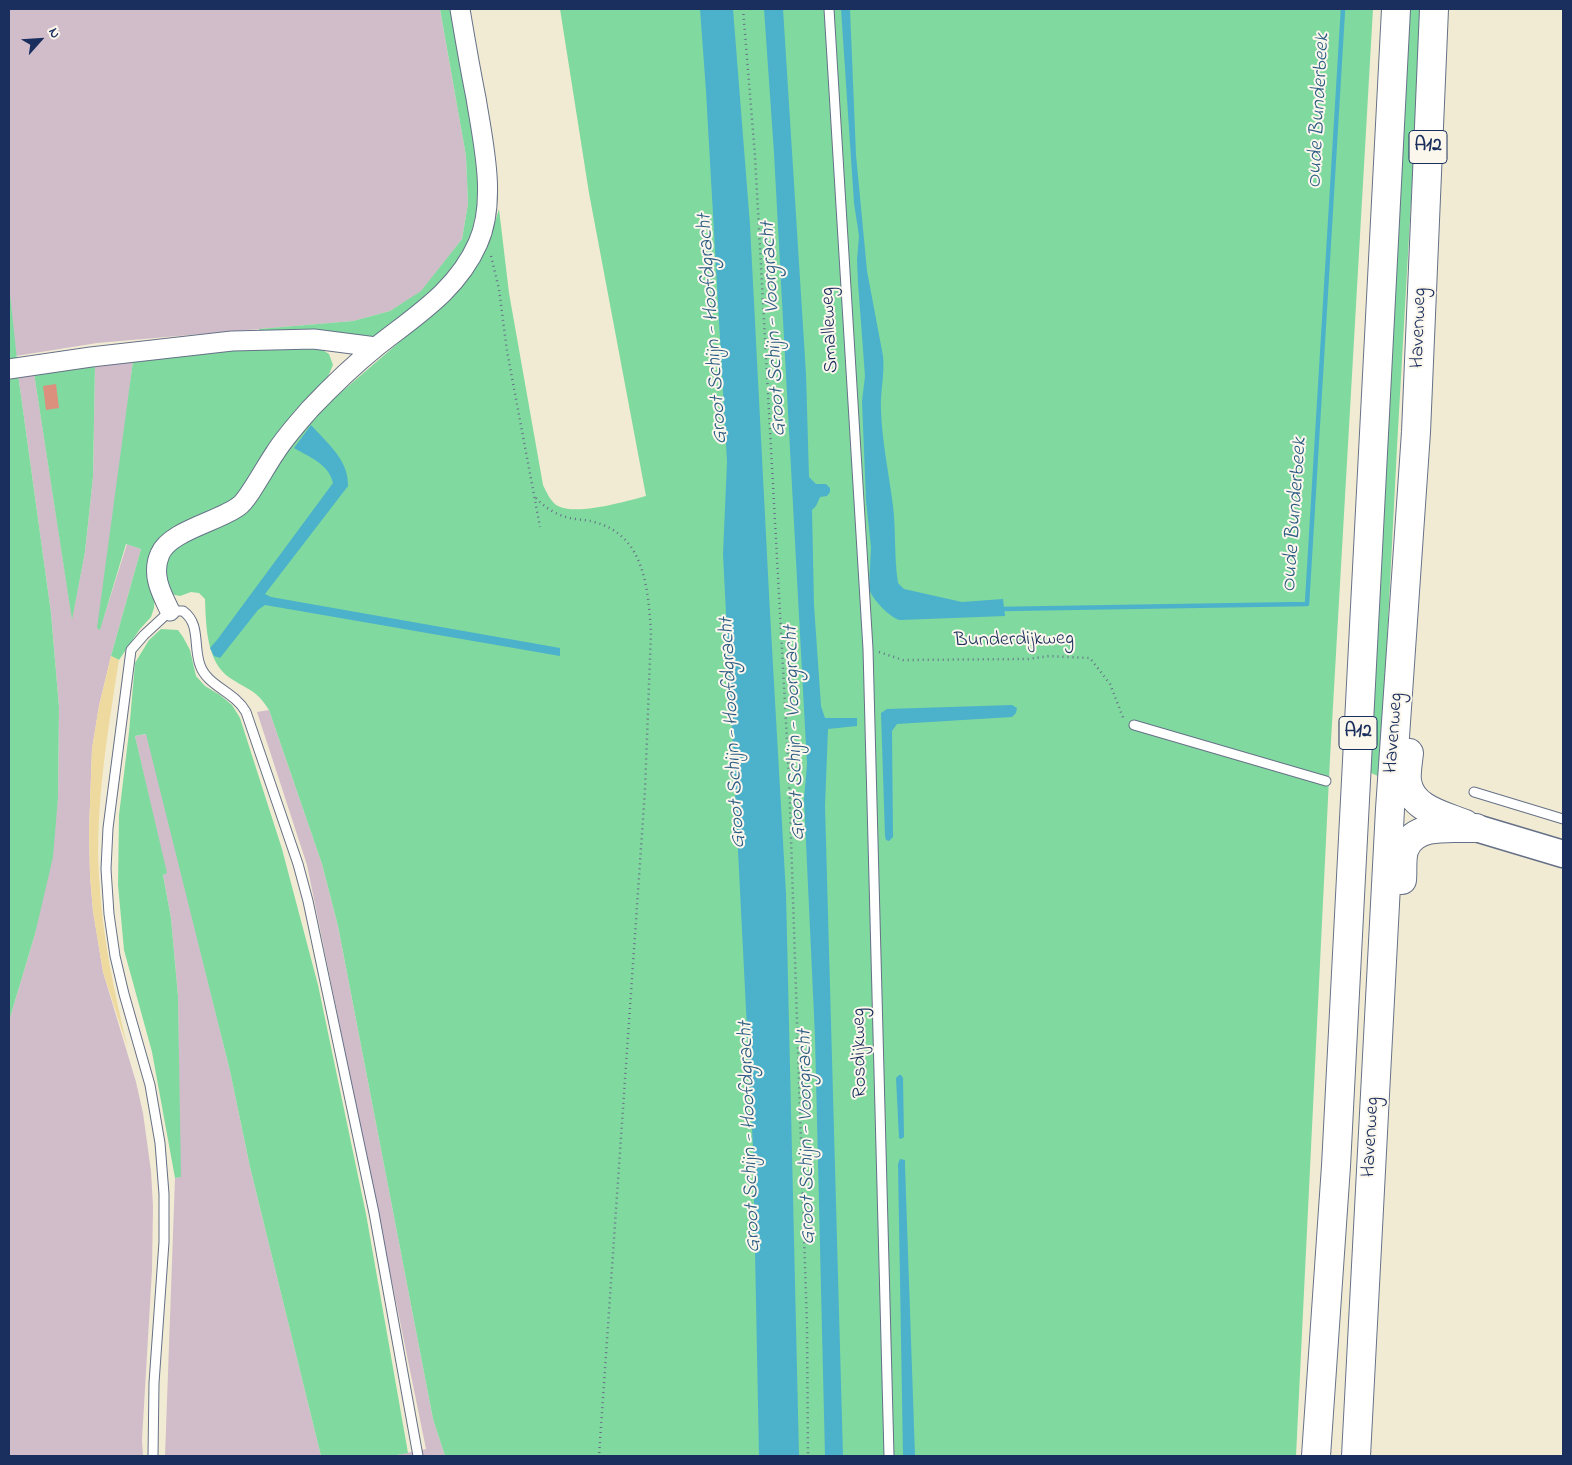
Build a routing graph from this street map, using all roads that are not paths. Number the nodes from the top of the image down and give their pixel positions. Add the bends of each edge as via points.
1 (460, 9) edge
2 (829, 9) edge
3 (1396, 9) edge
4 (1434, 9) edge
5 (376, 348) junction
6 (9, 370) edge
7 (1416, 432) junction
8 (170, 611) junction
9 (868, 649) joint
10 (1134, 725) road end
11 (1326, 782) dead end
12 (1474, 792) dead end
13 (1563, 820) edge
14 (1476, 828) junction
15 (1563, 854) edge
16 (1364, 1287) junction
17 (152, 1456) edge
18 (418, 1456) edge
19 (889, 1456) edge
20 (1316, 1456) edge
21 (1356, 1456) edge

1 - 5 street via 486,158 486,200 479,242 447,290
2 - 9 lane, Smalleweg
3 - 20 highway, Havenweg / A12 via 1336,1166
4 - 7 highway, Havenweg / A12
5 - 6 street via 314,339 232,341
5 - 8 street via 294,427 240,506 166,544 160,553 156,574 159,591
7 - 14 highway via 1418,579 1407,781 1413,798 1424,807
7 - 16 highway, Havenweg / A12
8 - 17 lane via 131,650 108,828 106,869 115,956 150,1086 164,1185 164,1242
8 - 18 lane via 184,610 190,616 195,625 200,665 205,675 237,699 246,712 298,864 355,1117
9 - 19 lane, Rosdijkweg
10 - 11 lane
12 - 13 lane
14 - 15 street
14 - 16 highway via 1426,830 1413,837 1404,849 1386,1143
16 - 21 highway, Havenweg / A12

